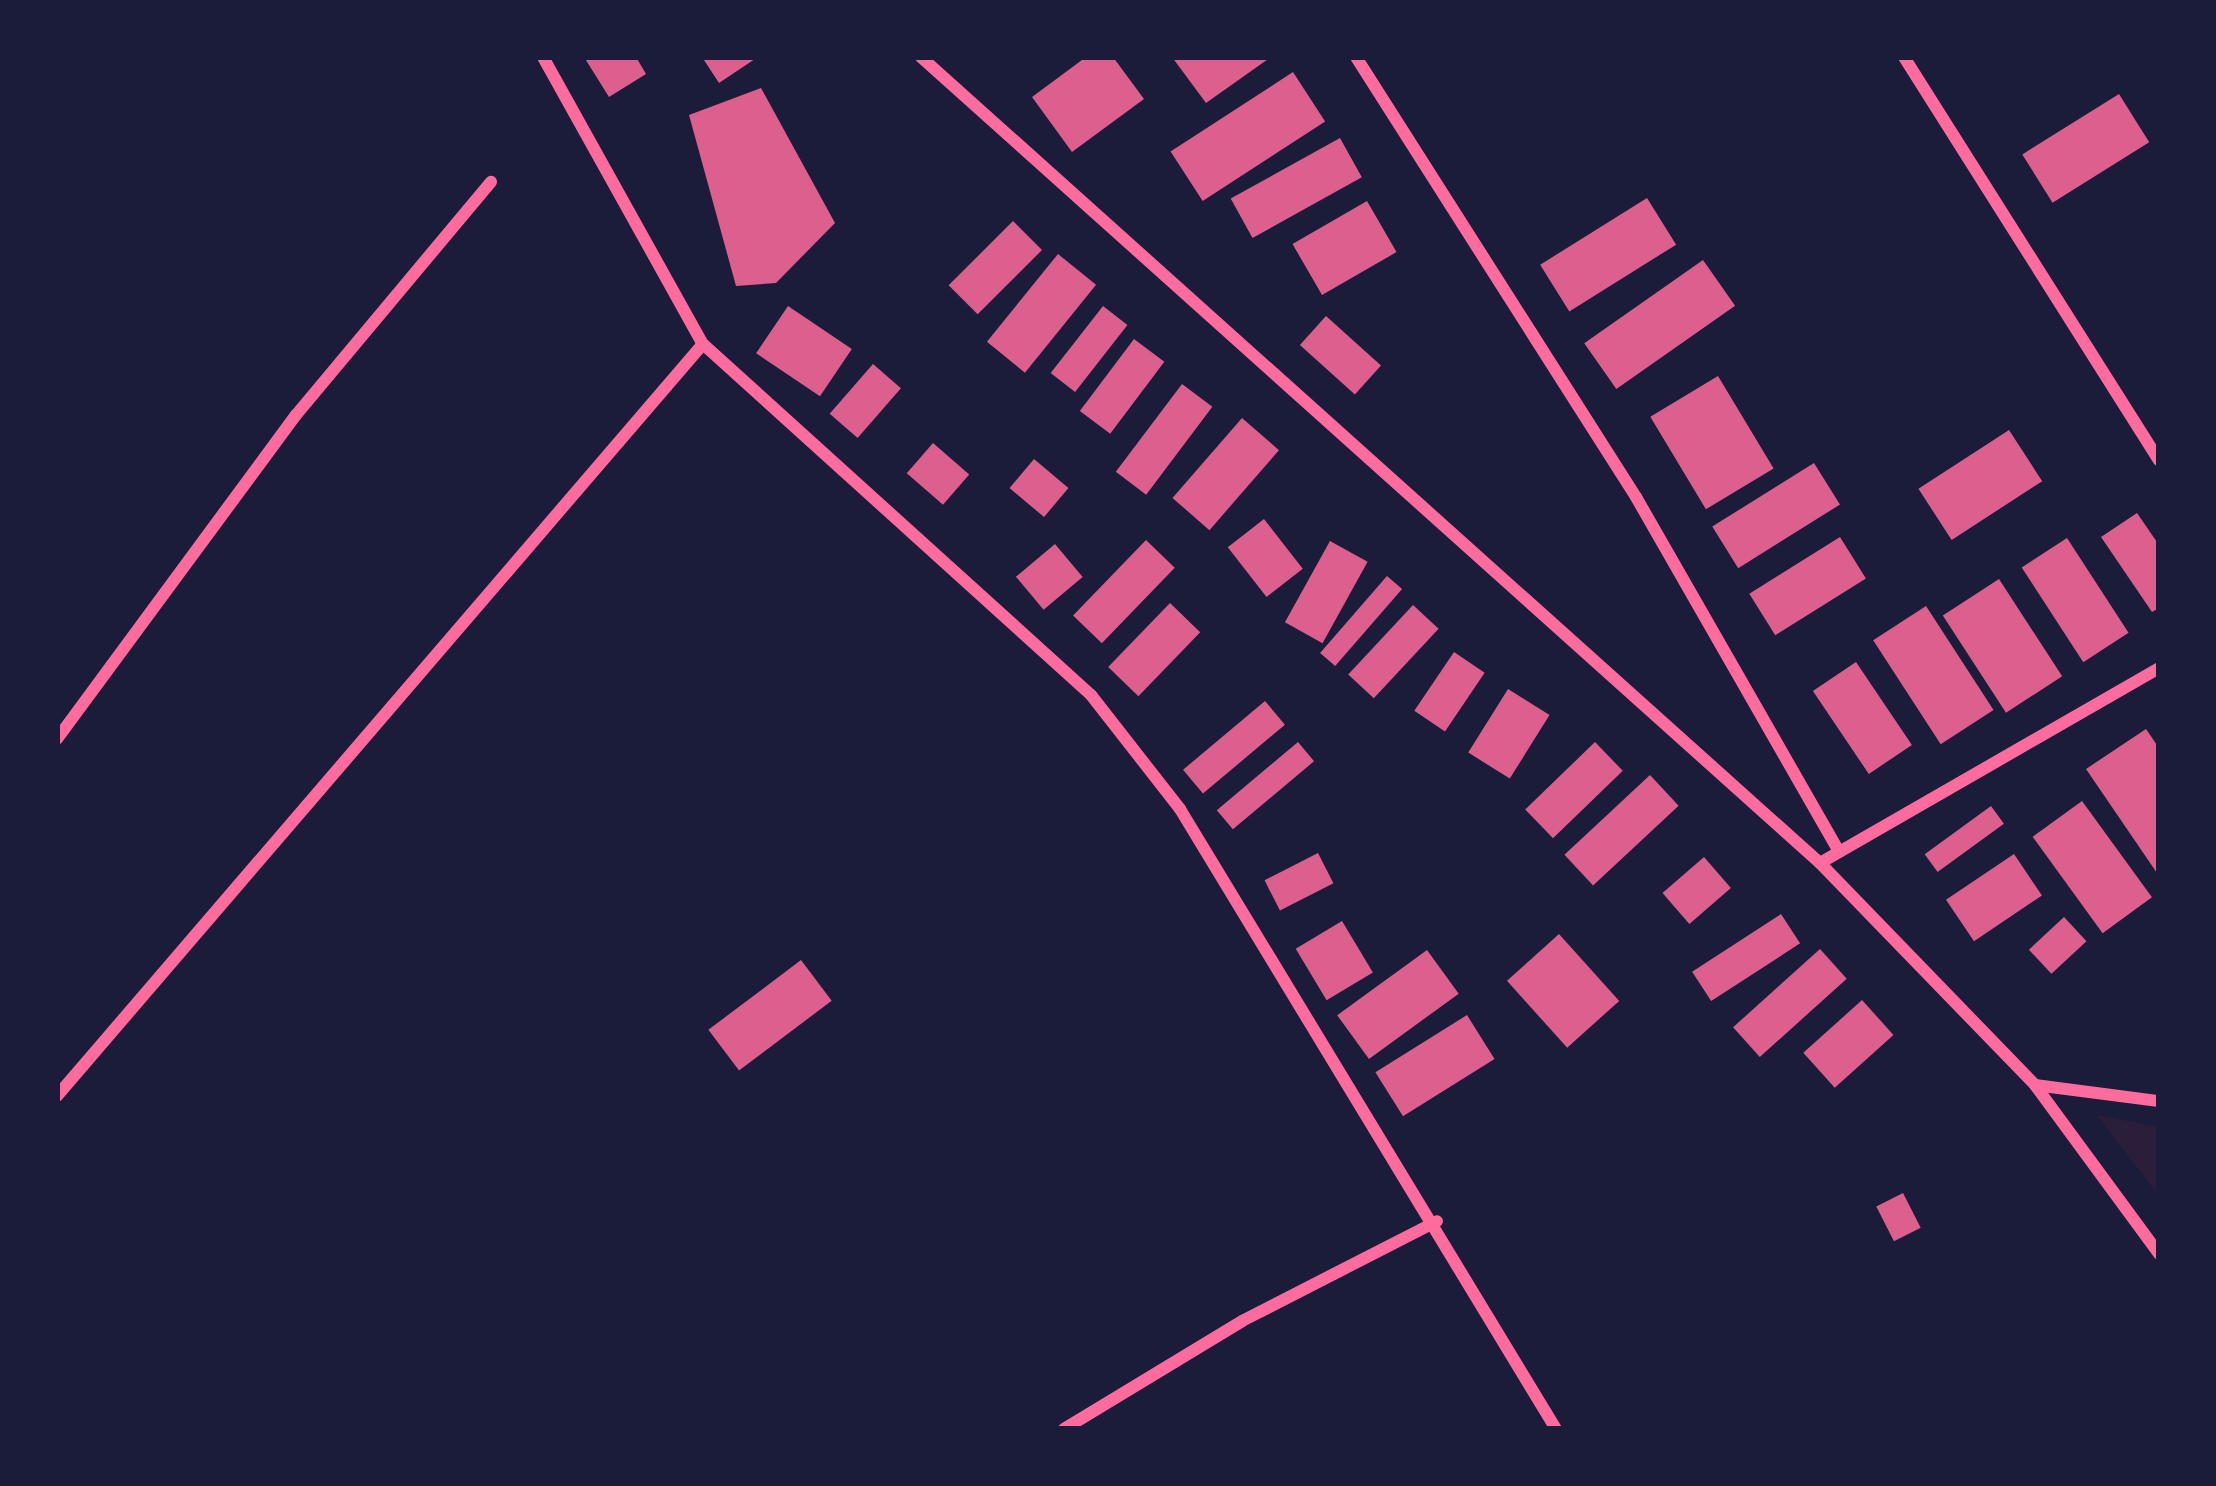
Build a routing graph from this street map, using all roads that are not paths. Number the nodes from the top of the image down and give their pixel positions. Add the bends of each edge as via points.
1 (543, 57) edge
2 (921, 57) edge
3 (1356, 57) edge
4 (1904, 57) edge
5 (491, 182) dead end
6 (703, 344) junction
7 (2159, 460) edge
8 (2159, 668) edge
9 (57, 739) edge
10 (1838, 852) junction
11 (1820, 863) junction
12 (2035, 1085) junction
13 (57, 1096) edge
14 (2159, 1101) edge
15 (1437, 1221) junction
16 (2159, 1254) edge
17 (1064, 1429) edge
18 (1556, 1429) edge

1 - 6 street
2 - 11 street
3 - 10 street via 1636,497
4 - 7 street
5 - 9 street via 296,415
6 - 13 street
6 - 15 street via 1091,695 1180,808
8 - 10 street
10 - 11 street
11 - 12 street
12 - 14 street
12 - 16 street
15 - 17 street via 1242,1321
15 - 18 street

